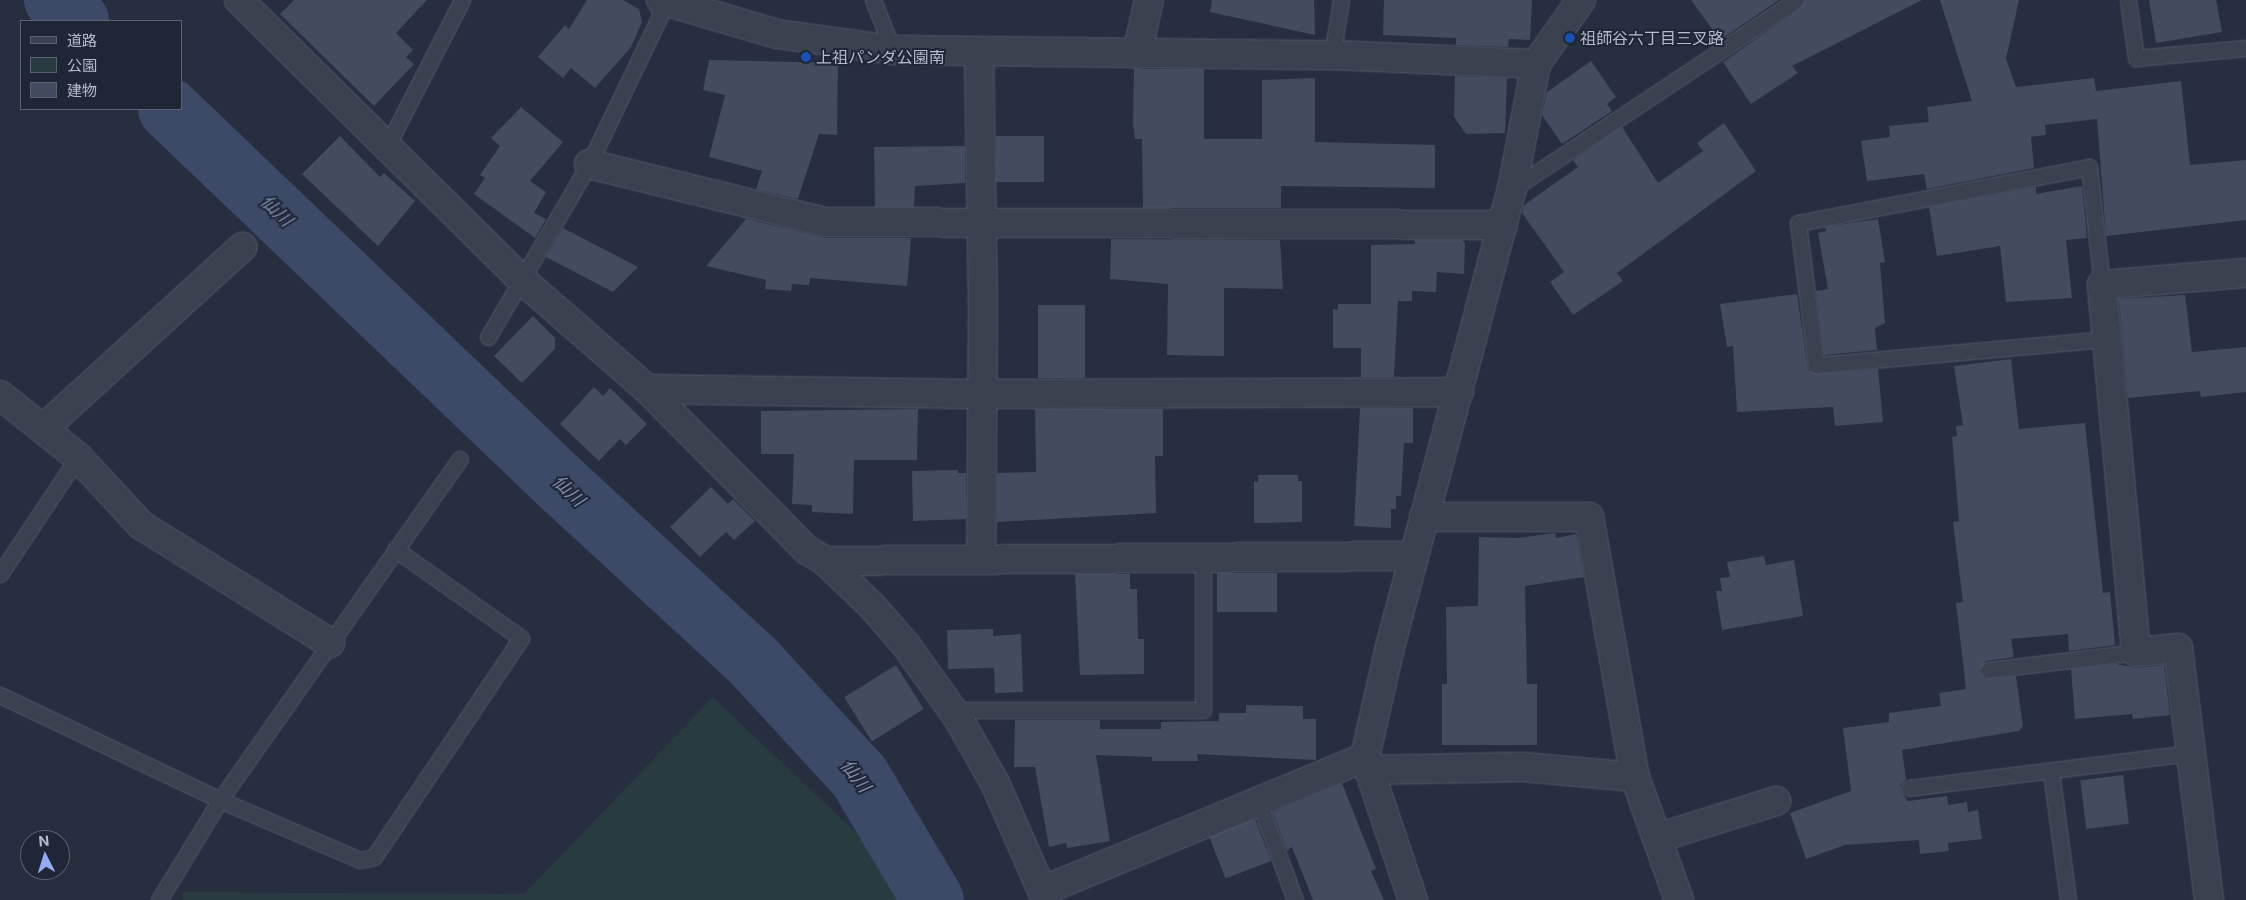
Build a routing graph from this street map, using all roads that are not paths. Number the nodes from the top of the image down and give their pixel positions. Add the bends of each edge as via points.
1 (239, 0) edge
2 (462, 0) edge
3 (662, 0) edge
4 (873, 0) edge
5 (1149, 0) edge
6 (1341, 0) edge
7 (1581, 0) edge
8 (1796, 0) edge
9 (2128, 0) edge
10 (2246, 48) edge
11 (893, 50) junction
12 (980, 53) junction
13 (1137, 54) junction
14 (1332, 55) junction
15 (1536, 64) junction
16 (387, 146) junction
17 (589, 164) junction
18 (1512, 189) junction
19 (982, 224) junction
20 (1503, 225) junction
21 (242, 247) dead end
22 (2246, 273) edge
23 (521, 279) junction
24 (2102, 285) junction
25 (488, 337) dead end
26 (2107, 339) junction
27 (647, 389) junction
28 (1459, 392) junction
29 (982, 394) junction
30 (0, 395) edge
31 (43, 429) junction
32 (78, 457) junction
33 (460, 459) dead end
34 (1424, 517) junction
35 (395, 549) junction
36 (1414, 556) junction
37 (1203, 557) junction
38 (981, 558) junction
39 (825, 561) junction
40 (0, 574) edge
41 (330, 643) junction
42 (2136, 652) junction
43 (1988, 670) dead end
44 (0, 695) edge
45 (952, 710) junction
46 (2192, 753) junction
47 (1367, 764) junction
48 (2051, 770) junction
49 (1635, 777) junction
50 (1909, 788) dead end
51 (1258, 799) junction
52 (220, 800) junction
53 (1776, 801) dead end
54 (1657, 838) junction
55 (1044, 895) edge
56 (159, 900) edge
57 (1294, 900) edge
58 (1413, 900) edge
59 (1679, 900) edge
60 (2068, 900) edge
61 (2209, 900) edge

1 - 16 street
2 - 16 lane
3 - 11 street via 777,34
3 - 17 lane via 659,18
4 - 11 lane
5 - 13 street
6 - 14 lane
7 - 15 street
8 - 18 lane
9 - 10 lane via 2136,58
11 - 12 street
12 - 13 street
12 - 19 street
13 - 14 street
14 - 15 street
15 - 18 street
16 - 23 street
17 - 19 street via 825,222
17 - 23 lane
18 - 20 street
19 - 20 street
19 - 29 street
20 - 28 street
21 - 31 street
22 - 24 street
23 - 25 lane
23 - 27 street
24 - 26 street
24 - 26 lane via 2089,166 1798,223 1816,365
26 - 42 street
27 - 29 street
27 - 39 street via 807,550
28 - 29 street
28 - 34 street
29 - 38 street
30 - 31 street
31 - 32 street
32 - 40 lane
32 - 41 street via 141,525
33 - 35 lane
34 - 36 street
34 - 49 street via 1589,517
35 - 41 lane
35 - 52 lane via 521,638 374,857 360,860
36 - 37 street
36 - 47 street
37 - 38 street
37 - 45 lane via 1203,710
38 - 39 street
39 - 45 street via 906,645
41 - 52 lane
42 - 43 lane
42 - 46 street via 2178,648
44 - 52 lane
45 - 55 street via 995,783
46 - 48 lane
46 - 61 street
47 - 49 street via 1523,767
47 - 51 street
47 - 58 street
48 - 50 lane
48 - 60 lane
49 - 54 street
51 - 55 street
51 - 57 lane
52 - 56 lane
53 - 54 street
54 - 59 street

